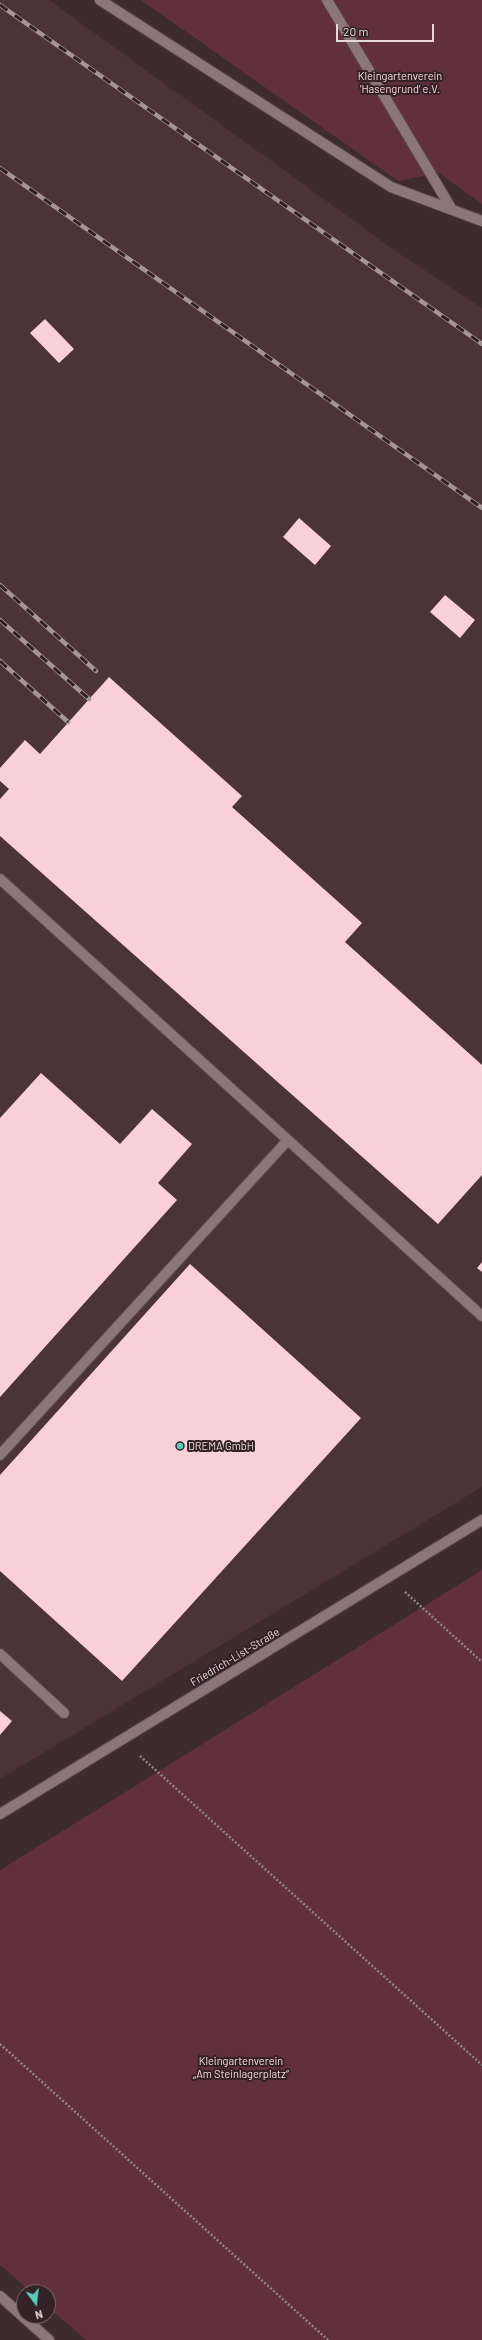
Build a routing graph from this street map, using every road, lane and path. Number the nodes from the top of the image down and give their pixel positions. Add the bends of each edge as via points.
1 (100, 0) edge
2 (327, 0) edge
3 (451, 208) junction
4 (482, 221) edge
5 (0, 879) edge
6 (288, 1140) junction
7 (482, 1316) edge
8 (0, 1455) edge
9 (482, 1520) edge
10 (388, 1577) junction
11 (0, 1654) edge
12 (482, 1662) edge
13 (64, 1713) dead end
14 (122, 1740) junction
15 (0, 1814) edge
16 (0, 2044) edge
17 (482, 2065) edge
18 (0, 2296) edge
19 (49, 2340) edge
20 (328, 2340) edge

1 - 3 street via 391,187
2 - 3 street
3 - 4 street
5 - 6 street
6 - 7 street
6 - 8 street
9 - 10 street, Friedrich-List-Straße
10 - 12 path
10 - 14 street, Friedrich-List-Straße
11 - 13 street
14 - 15 street, Friedrich-List-Straße
14 - 17 path
16 - 20 path
18 - 19 street

